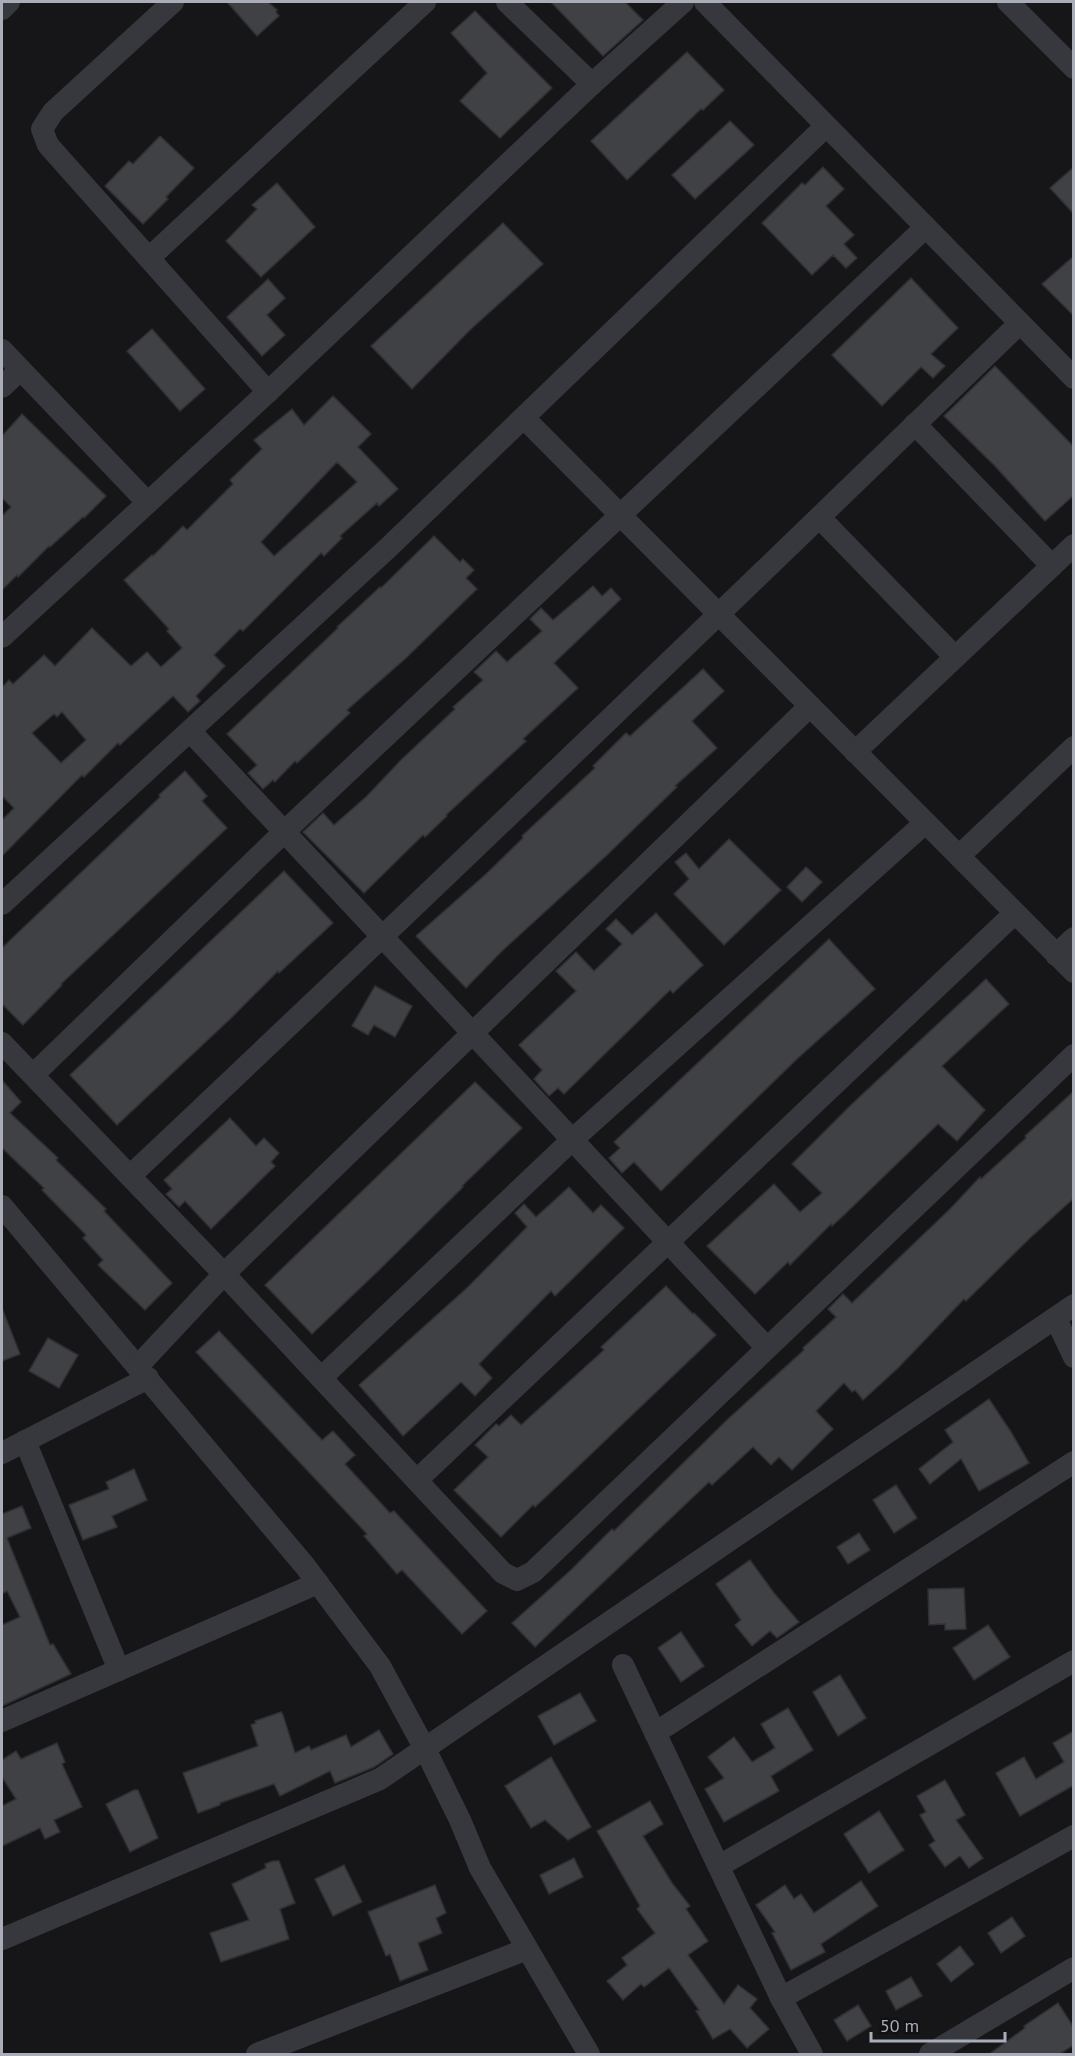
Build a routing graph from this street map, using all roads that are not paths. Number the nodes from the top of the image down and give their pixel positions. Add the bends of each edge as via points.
1 (9, 2) edge
2 (173, 2) edge
3 (425, 2) edge
4 (507, 2) edge
5 (683, 2) edge
6 (705, 2) edge
7 (1008, 2) edge
8 (2, 9) edge
9 (1074, 68) edge
10 (592, 84) junction
11 (826, 126) junction
12 (926, 227) junction
13 (149, 258) junction
14 (1020, 323) junction
15 (2, 350) edge
16 (20, 370) junction
17 (1074, 378) edge
18 (2, 387) edge
19 (268, 392) junction
20 (525, 418) junction
21 (915, 424) junction
22 (147, 502) junction
23 (620, 514) junction
24 (820, 518) junction
25 (1074, 545) edge
26 (1052, 566) junction
27 (720, 615) junction
28 (2, 637) edge
29 (955, 657) junction
30 (810, 706) junction
31 (190, 731) junction
32 (1074, 747) edge
33 (855, 752) junction
34 (925, 823) junction
35 (284, 832) junction
36 (959, 856) junction
37 (2, 904) edge
38 (1015, 913) junction
39 (383, 938) junction
40 (1074, 938) edge
41 (1056, 955) junction
42 (1074, 972) edge
43 (472, 1034) junction
44 (2, 1043) edge
45 (1074, 1055) edge
46 (33, 1075) junction
47 (572, 1140) junction
48 (130, 1176) junction
49 (2, 1206) edge
50 (668, 1242) junction
51 (225, 1274) junction
52 (1074, 1305) edge
53 (1056, 1319) junction
54 (767, 1348) junction
55 (1074, 1357) edge
56 (143, 1372) junction
57 (321, 1378) junction
58 (25, 1441) junction
59 (2, 1453) edge
60 (1074, 1462) edge
61 (417, 1480) junction
62 (318, 1583) junction
63 (1074, 1661) edge
64 (623, 1665) dead end
65 (119, 1670) junction
66 (2, 1721) edge
67 (655, 1733) junction
68 (425, 1749) junction
69 (1074, 1836) edge
70 (719, 1866) junction
71 (2, 1938) edge
72 (527, 1949) junction
73 (1074, 1968) edge
74 (781, 1998) junction
75 (256, 2055) edge
76 (588, 2055) edge
77 (812, 2055) edge
78 (930, 2055) edge

1 - 8 street
2 - 13 street via 52,112 42,129 48,145
3 - 13 street
4 - 10 street
5 - 10 street
6 - 11 street
7 - 9 street
10 - 19 street
11 - 12 street
11 - 20 street
12 - 14 street
12 - 23 street
13 - 19 street
14 - 17 street
14 - 21 street
15 - 16 street
16 - 18 street
16 - 22 street
19 - 22 street
20 - 23 street
20 - 31 street
21 - 24 street
21 - 26 street
22 - 28 street
23 - 27 street
23 - 35 street
24 - 27 street
24 - 29 street
25 - 26 street
26 - 29 street
27 - 30 street
27 - 39 street
29 - 33 street
30 - 33 street
30 - 43 street
31 - 35 street
31 - 37 street
32 - 36 street
33 - 34 street
34 - 36 street
34 - 47 street
35 - 39 street
35 - 46 street
36 - 38 street
38 - 41 street
38 - 50 street
39 - 43 street
39 - 48 street
40 - 41 street
41 - 42 street
43 - 47 street
43 - 51 street
44 - 46 street
45 - 54 street
46 - 48 street
47 - 50 street
47 - 57 street
48 - 51 street
49 - 56 street
50 - 54 street
50 - 61 street
51 - 56 street
51 - 57 street
52 - 53 street
53 - 55 street
53 - 68 street
54 - 61 street via 533,1572 517,1580 503,1573
56 - 58 street
56 - 62 street
57 - 61 street
58 - 59 street
58 - 65 street
60 - 67 street
62 - 65 street
62 - 68 street via 380,1666
63 - 70 street
64 - 67 street
65 - 66 street
67 - 70 street
68 - 71 street via 380,1779 330,1802
68 - 72 street via 480,1868
69 - 74 street
70 - 74 street
72 - 75 street
72 - 76 street
73 - 78 street
74 - 77 street

